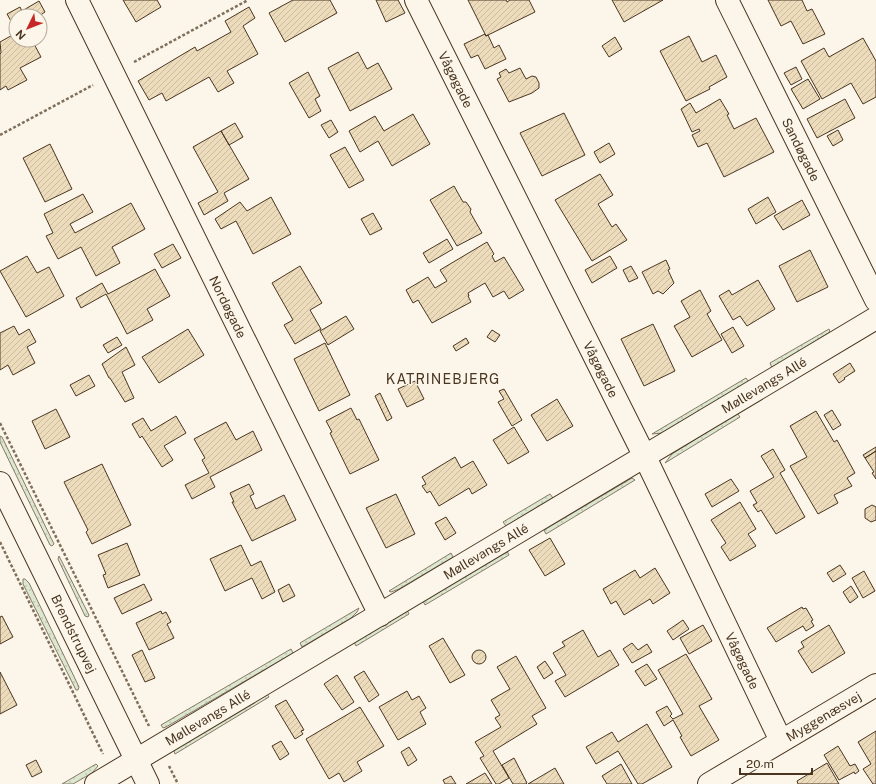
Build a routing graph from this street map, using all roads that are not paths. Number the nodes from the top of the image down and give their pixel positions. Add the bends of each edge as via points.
1 (77, 0) edge
2 (416, 0) edge
3 (727, 0) edge
4 (876, 300) edge
5 (876, 318) edge
6 (645, 456) junction
7 (0, 483) edge
8 (380, 614) junction
9 (876, 685) edge
10 (782, 741) junction
11 (136, 760) junction
12 (105, 779) edge
13 (148, 784) edge
14 (709, 784) edge

1 - 8 street, Nordøgade
2 - 6 street, Vågøgade
3 - 4 street, Sandøgade
5 - 6 street, Møllevangs Allé
6 - 8 street, Møllevangs Allé
6 - 10 street, Vågøgade
7 - 11 street, Brendstrupvej
8 - 11 street, Møllevangs Allé
9 - 10 street, Myggenæsvej
10 - 14 street, Myggenæsvej
11 - 12 street, Møllevangs Allé
11 - 13 street, Brendstrupvej

